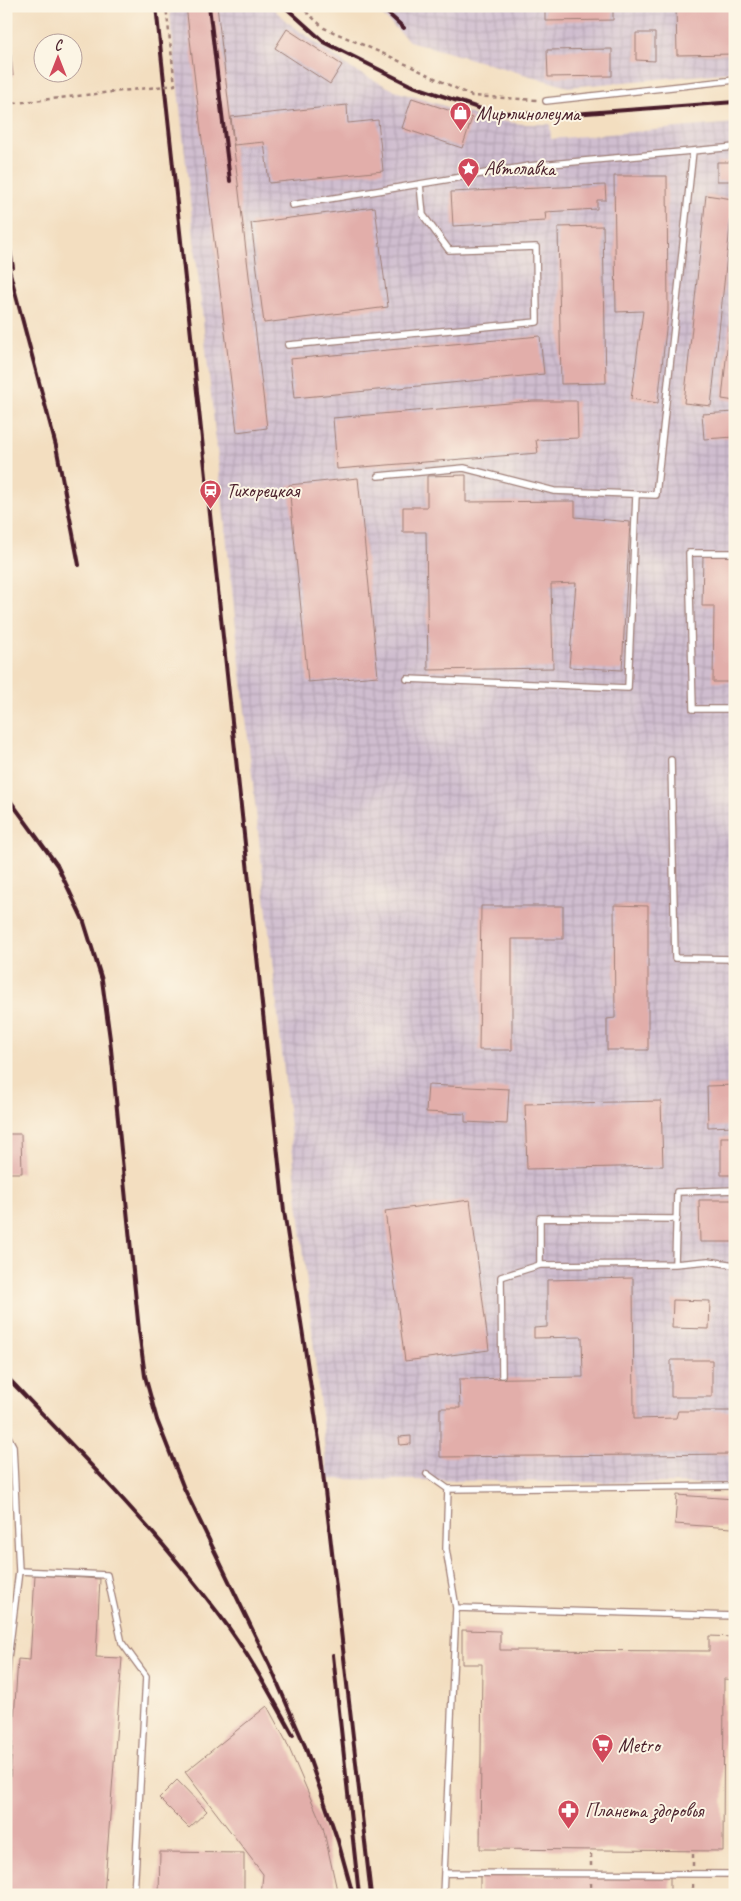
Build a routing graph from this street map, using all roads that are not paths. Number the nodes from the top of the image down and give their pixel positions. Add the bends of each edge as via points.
1 (735, 80) edge
2 (546, 101) road end
3 (735, 147) edge
4 (692, 151) junction
5 (420, 184) junction
6 (292, 206) dead end
7 (288, 345) dead end
8 (378, 476) dead end
9 (636, 494) junction
10 (735, 553) edge
11 (406, 680) dead end
12 (735, 709) edge
13 (671, 760) dead end
14 (735, 959) edge
15 (735, 1190) edge
16 (677, 1219) junction
17 (540, 1264) junction
18 (675, 1264) junction
19 (735, 1265) edge
20 (502, 1375) dead end
21 (6, 1433) edge
22 (427, 1474) dead end
23 (735, 1486) edge
24 (448, 1489) junction
25 (19, 1571) junction
26 (456, 1608) junction
27 (735, 1616) edge
28 (6, 1689) edge
29 (444, 1873) junction
30 (735, 1874) edge
31 (735, 1883) edge
32 (134, 1895) edge
33 (443, 1895) edge
34 (734, 1895) edge

1 - 2 lane
3 - 4 lane
4 - 5 lane via 529,166
4 - 9 lane via 656,495
5 - 6 lane
5 - 7 lane via 423,214 449,250 536,247 538,322
8 - 9 lane via 464,468 554,491
9 - 11 lane via 628,688
10 - 12 lane via 689,553 693,709
13 - 14 lane via 675,958
15 - 16 lane via 677,1192
16 - 17 lane via 540,1218
16 - 18 lane
17 - 18 lane
17 - 20 lane via 501,1277
18 - 19 lane via 708,1261
21 - 25 lane via 13,1446
22 - 24 lane
23 - 24 lane
24 - 26 lane via 446,1549
25 - 28 lane
25 - 32 lane via 107,1575 122,1643 146,1676
26 - 27 lane
26 - 29 lane
29 - 30 lane
29 - 33 lane
31 - 34 lane

